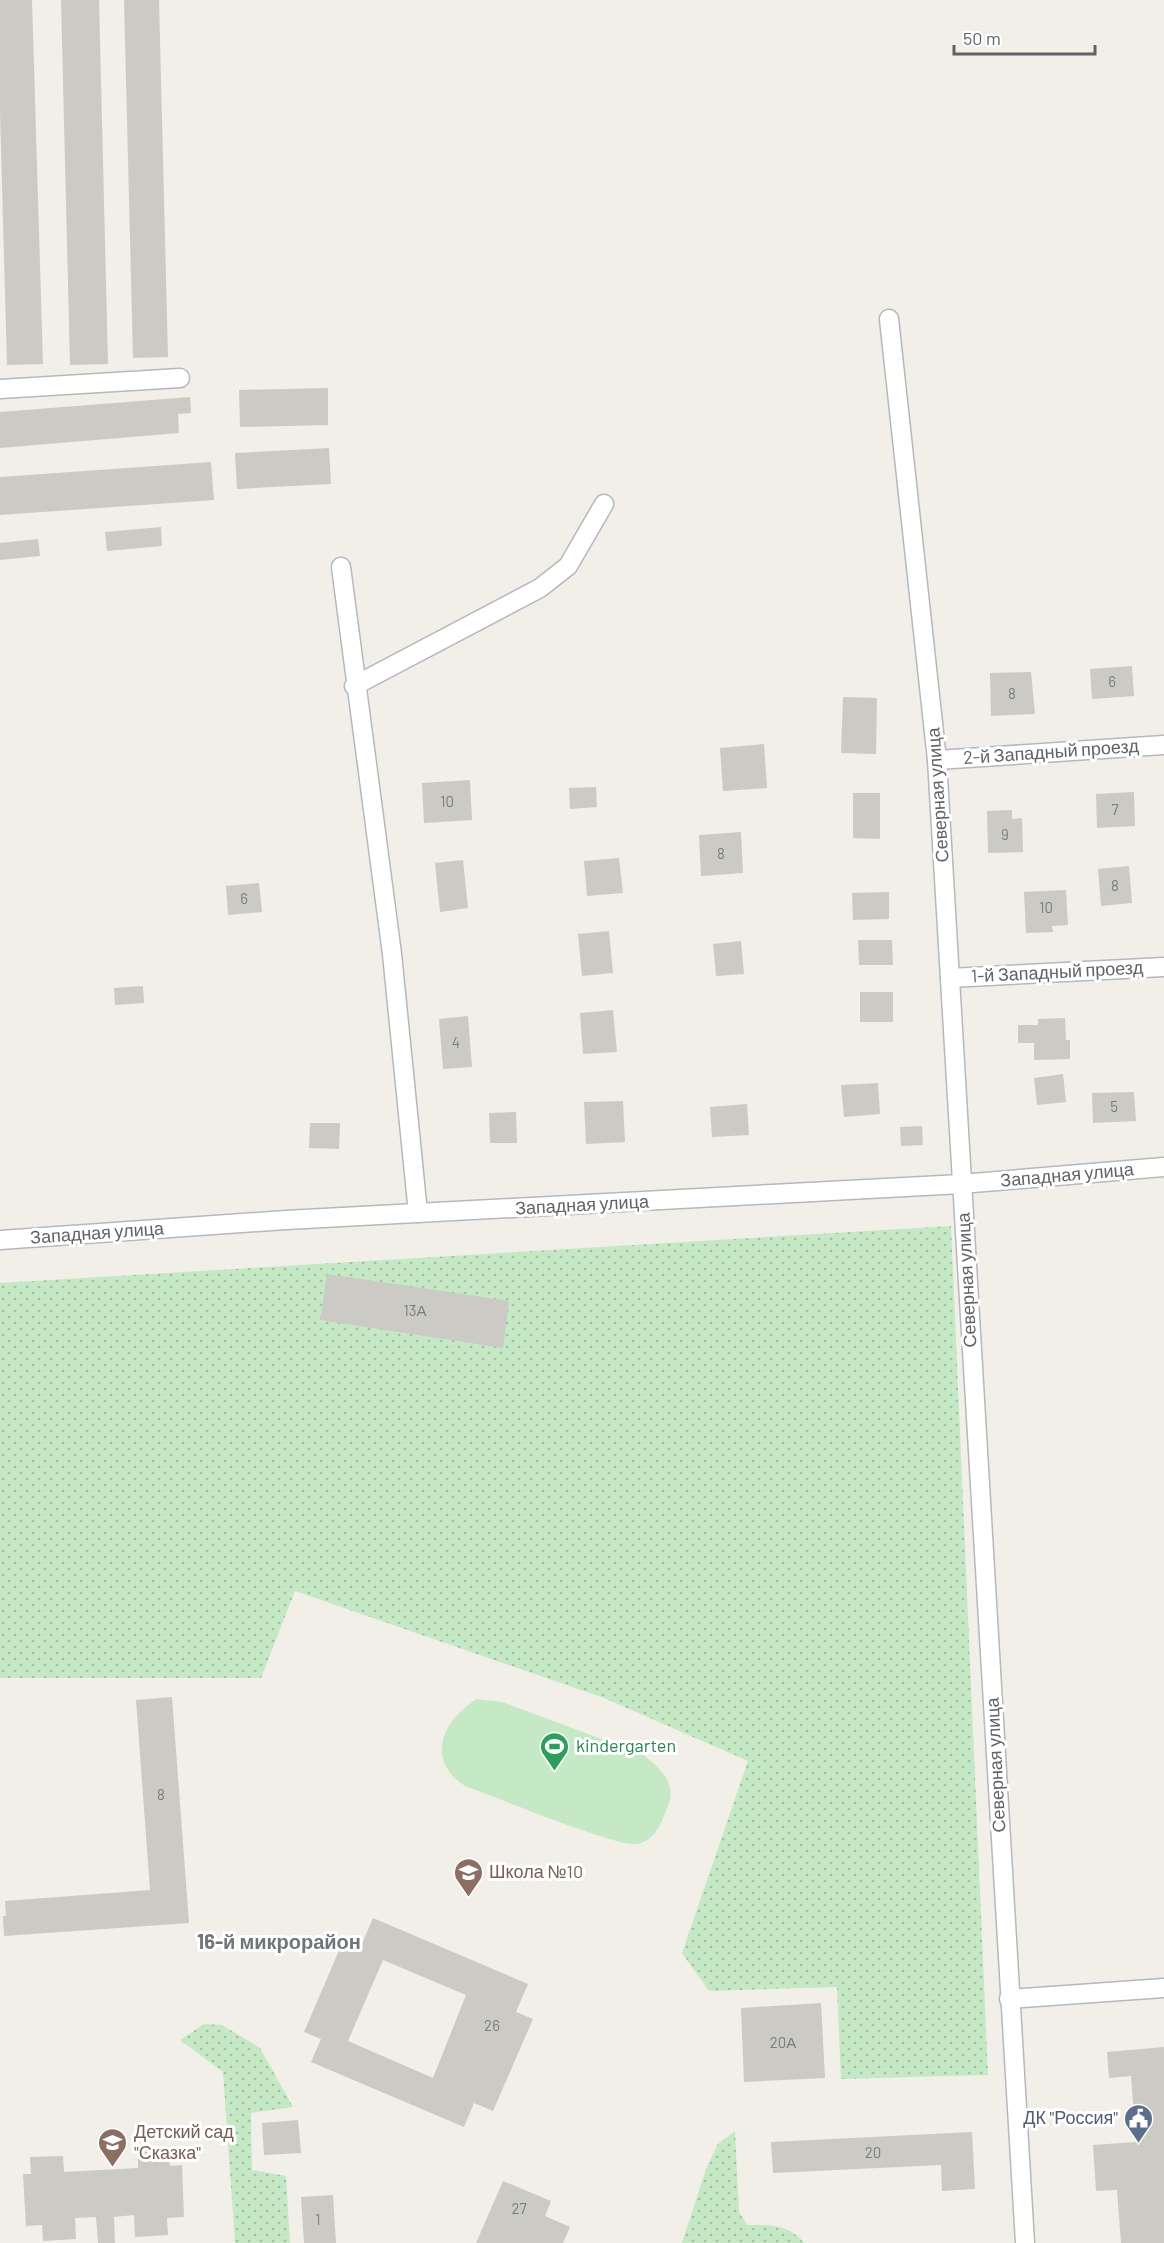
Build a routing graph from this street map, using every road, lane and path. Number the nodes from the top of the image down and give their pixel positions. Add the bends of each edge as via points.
1 (889, 319) dead end
2 (180, 378) dead end
3 (0, 388) edge
4 (604, 504) dead end
5 (341, 567) dead end
6 (354, 686) junction
7 (1164, 745) edge
8 (937, 760) junction
9 (1164, 967) edge
10 (950, 978) junction
11 (1164, 1167) edge
12 (961, 1184) junction
13 (418, 1213) junction
14 (0, 1240) edge
15 (1164, 1988) edge
16 (1010, 1999) junction
17 (1025, 2243) edge

1 - 8 street, Северная улица
2 - 3 street
4 - 6 street via 568,566 540,588
5 - 6 street
6 - 13 street via 392,954
7 - 8 street, 2-й Западный проезд
8 - 10 street, Северная улица
9 - 10 street, 1-й Западный проезд
10 - 12 street, Северная улица
11 - 12 street, Западная улица
12 - 13 street, Западная улица
12 - 16 street, Северная улица
13 - 14 street, Западная улица
15 - 16 street
16 - 17 street, Северная улица

